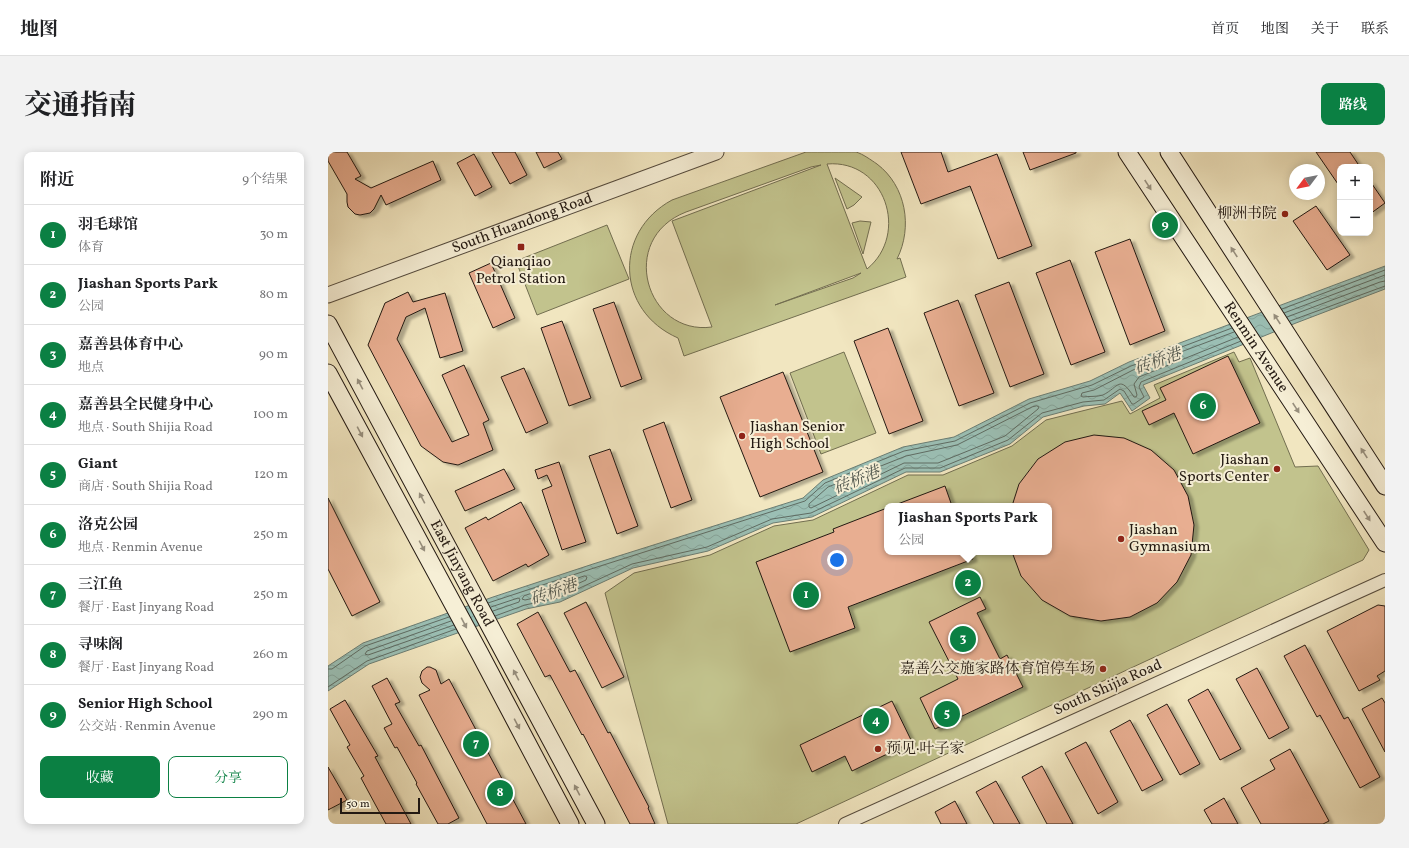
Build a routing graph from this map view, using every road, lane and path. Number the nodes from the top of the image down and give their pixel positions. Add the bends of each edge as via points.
1 (716, 152) edge
2 (1127, 152) edge
3 (1169, 152) edge
4 (328, 295) edge
5 (328, 324) edge
6 (328, 373) edge
7 (1385, 486) edge
8 (1385, 543) edge
9 (1385, 580) edge
10 (570, 824) edge
11 (596, 824) edge
12 (845, 824) edge

1 - 4 street, South Huandong Road
2 -> 8 main road, Renmin Avenue
7 -> 3 main road
11 -> 5 main road, East Jinyang Road
6 -> 10 main road, East Jinyang Road
9 - 12 street, South Shijia Road

